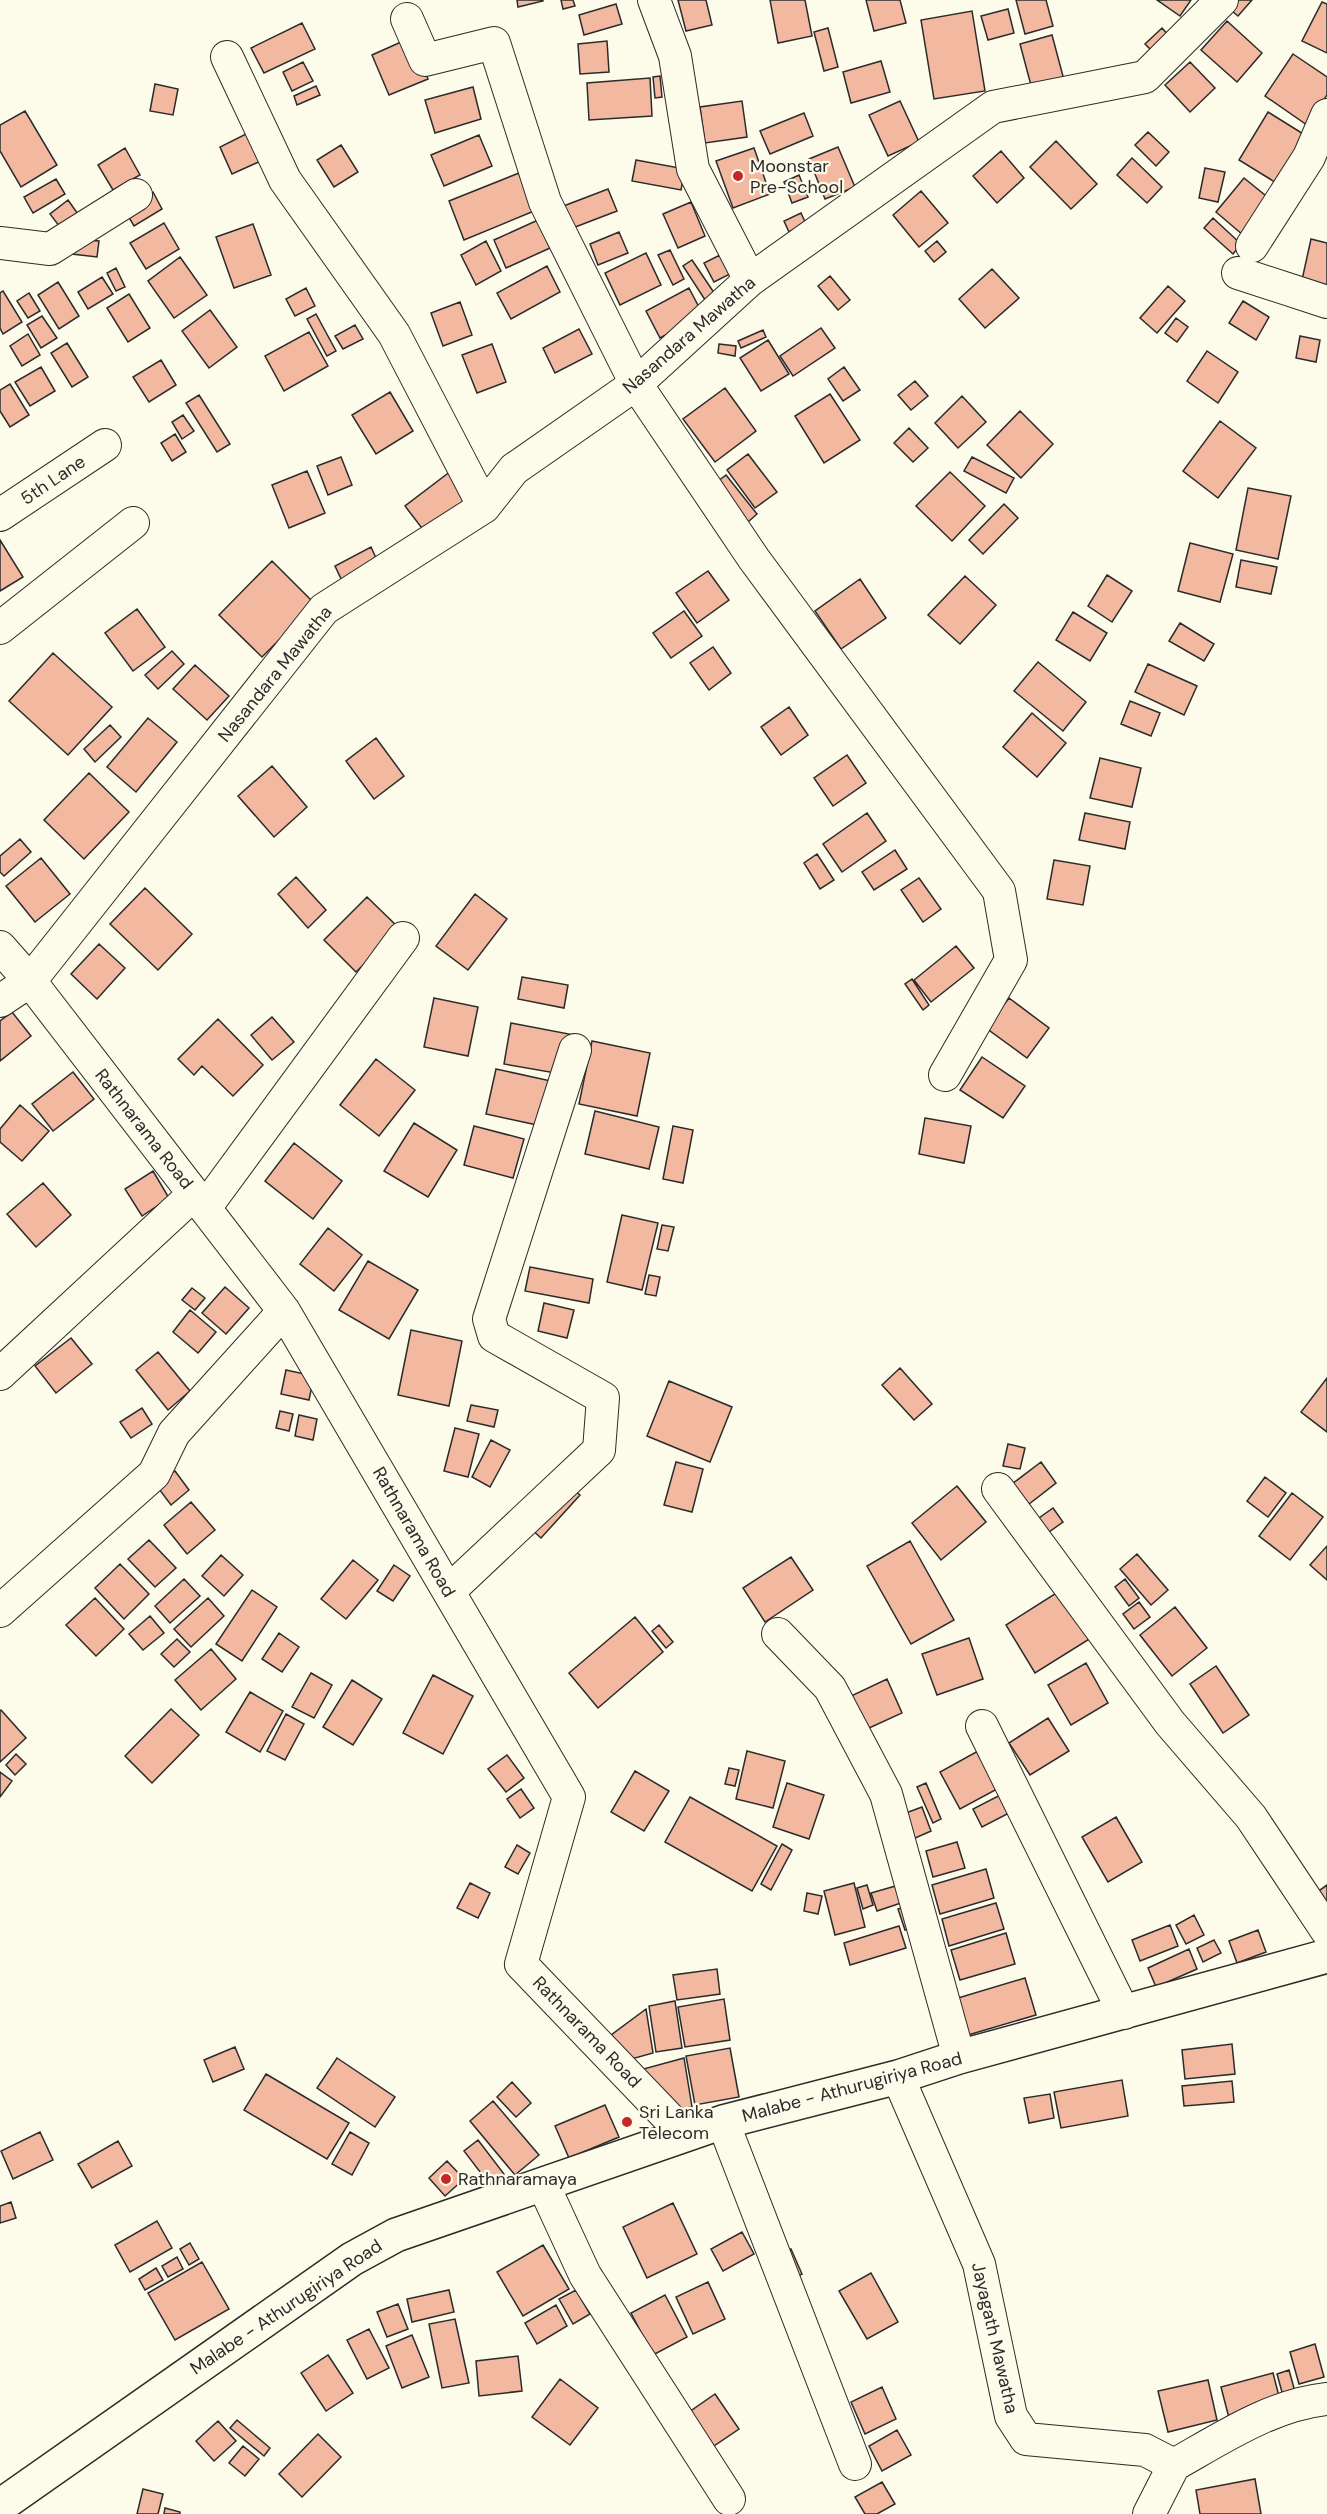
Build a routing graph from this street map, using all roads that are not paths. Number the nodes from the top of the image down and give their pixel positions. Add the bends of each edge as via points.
1 (654, 0) edge
2 (1222, 0) edge
3 (407, 19) dead end
4 (227, 57) dead end
5 (1327, 115) edge
6 (136, 195) dead end
7 (0, 243) edge
8 (750, 280) junction
9 (1327, 303) edge
10 (636, 384) junction
11 (105, 445) dead end
12 (484, 507) junction
13 (0, 515) edge
14 (133, 523) dead end
15 (0, 628) edge
16 (403, 938) dead end
17 (0, 947) edge
18 (30, 981) junction
19 (0, 1001) edge
20 (575, 1050) dead end
21 (945, 1075) dead end
22 (199, 1201) junction
23 (284, 1311) junction
24 (0, 1374) edge
25 (998, 1489) dead end
26 (448, 1591) junction
27 (0, 1611) edge
28 (778, 1634) dead end
29 (982, 1726) dead end
30 (1327, 1931) edge
31 (1327, 1956) edge
32 (1124, 2013) junction
33 (959, 2057) junction
34 (898, 2077) junction
35 (723, 2122) junction
36 (685, 2135) junction
37 (543, 2184) junction
38 (1327, 2399) edge
39 (855, 2464) dead end
40 (1174, 2465) junction
41 (729, 2499) dead end
42 (0, 2506) edge
43 (1149, 2514) edge

1 - 8 street via 675,56 693,169
2 - 8 street, Nasandara Mawatha via 1145,77 993,107
3 - 10 street via 425,60 494,43 545,202
4 - 12 street via 285,180 394,334
5 - 9 street via 1309,157 1245,260
6 - 7 street via 50,249
8 - 10 street, Nasandara Mawatha
10 - 12 street, Nasandara Mawatha via 514,469
10 - 21 street via 754,559 999,891 1011,960
11 - 13 street, 5th Lane
12 - 18 street, Nasandara Mawatha via 324,609
14 - 15 street
16 - 22 street
17 - 18 street, Rathnarama Road
18 - 19 street, Nasandara Mawatha
18 - 22 street, Rathnarama Road
20 - 26 street via 489,1318 494,1336 603,1398 599,1450
22 - 23 street, Rathnarama Road
22 - 24 street
23 - 26 street, Rathnarama Road
23 - 27 street via 174,1433 154,1474
25 - 30 street via 1170,1724 1251,1818
26 - 36 street, Rathnarama Road via 569,1797 521,1964
28 - 33 street via 830,1688 885,1794
29 - 32 street
31 - 32 main road, Malabe - Athurugiriya Road
32 - 33 main road, Malabe - Athurugiriya Road
33 - 34 main road, Malabe - Athurugiriya Road
34 - 35 main road, Malabe - Athurugiriya Road
34 - 40 street, Jayagath Mawatha via 980,2264 1011,2416 1026,2439 1145,2450
35 - 36 main road, Malabe - Athurugiriya Road
35 - 39 street
36 - 37 main road, Malabe - Athurugiriya Road
37 - 41 street via 585,2275
37 - 42 main road, Malabe - Athurugiriya Road via 396,2235 352,2259
38 - 40 street via 1303,2402 1250,2422
40 - 43 street

